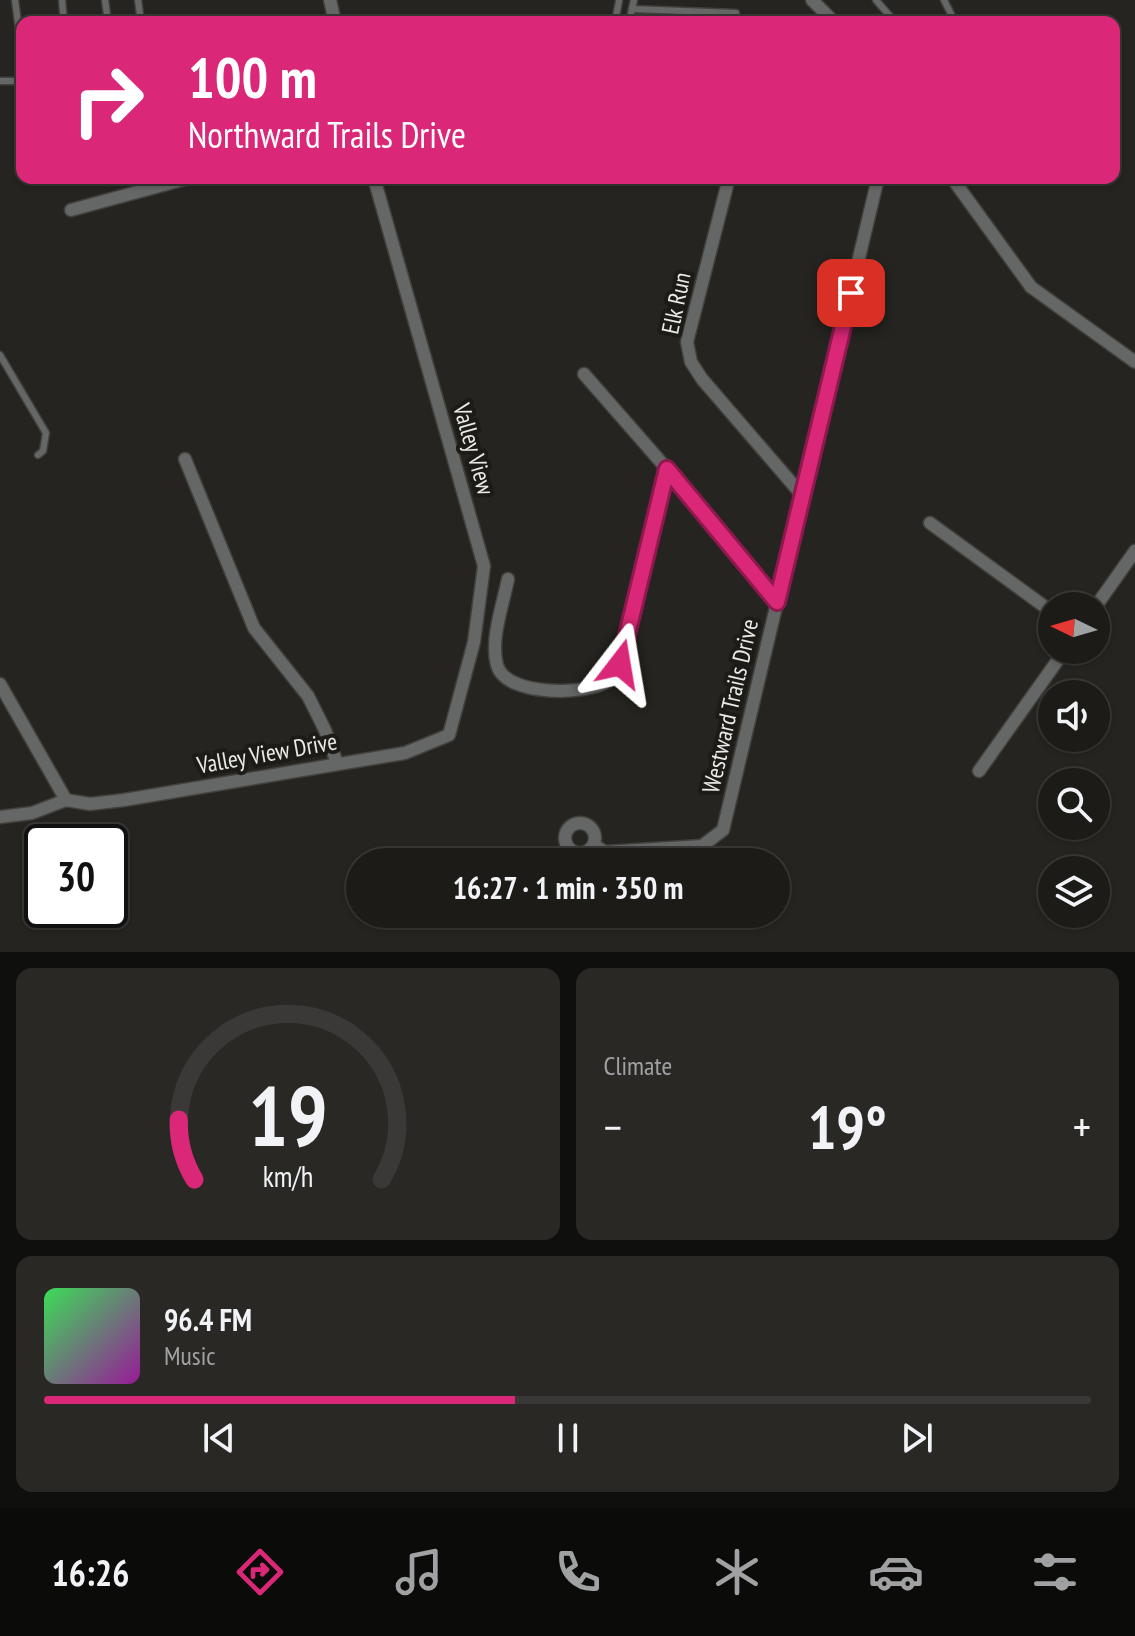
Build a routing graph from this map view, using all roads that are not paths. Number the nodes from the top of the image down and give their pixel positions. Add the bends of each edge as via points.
1 (610, 0) edge
2 (620, 0) edge
3 (634, 0) edge
4 (693, 0) edge
5 (812, 0) edge
6 (876, 0) edge
7 (632, 9) junction
8 (693, 12) junction
9 (736, 13) dead end
10 (630, 16) edge
11 (828, 16) edge
12 (890, 16) edge
13 (167, 184) edge
14 (376, 184) edge
15 (727, 184) edge
16 (877, 184) edge
17 (956, 184) edge
18 (71, 210) dead end
19 (0, 355) edge
20 (1135, 362) edge
21 (584, 374) dead end
22 (38, 455) dead end
23 (185, 459) dead end
24 (667, 469) junction
25 (802, 495) junction
26 (930, 523) dead end
27 (1135, 551) edge
28 (508, 579) dead end
29 (1106, 592) edge
30 (777, 602) junction
31 (1038, 602) edge
32 (1055, 664) edge
33 (0, 684) edge
34 (449, 735) joint
35 (337, 763) junction
36 (979, 771) dead end
37 (66, 800) junction
38 (0, 817) edge
39 (594, 845) dead end

1 - 2 lane
3 - 7 lane
4 - 8 lane
5 - 11 street
6 - 12 lane
7 - 8 lane
7 - 10 lane
8 - 9 lane
13 - 18 street
14 - 34 street, Valley View via 484,566 474,642
15 - 25 street, Elk Run via 687,342 691,362
16 - 25 street, Westward Trails Drive
17 - 20 street via 1031,287
19 - 22 lane via 46,433
21 - 24 street
23 - 35 street via 254,628 308,696
24 - 28 street via 620,664 609,681 573,690 525,689 509,682 497,668 494,647
24 - 30 street
25 - 30 street, Westward Trails Drive
26 - 31 street
27 - 29 street
30 - 39 street, Westward Trails Drive via 723,830 702,846 605,852
32 - 36 street
33 - 37 street
34 - 35 street, Valley View Drive via 405,753
35 - 37 street, Valley View Drive via 90,804
37 - 38 street via 32,813

